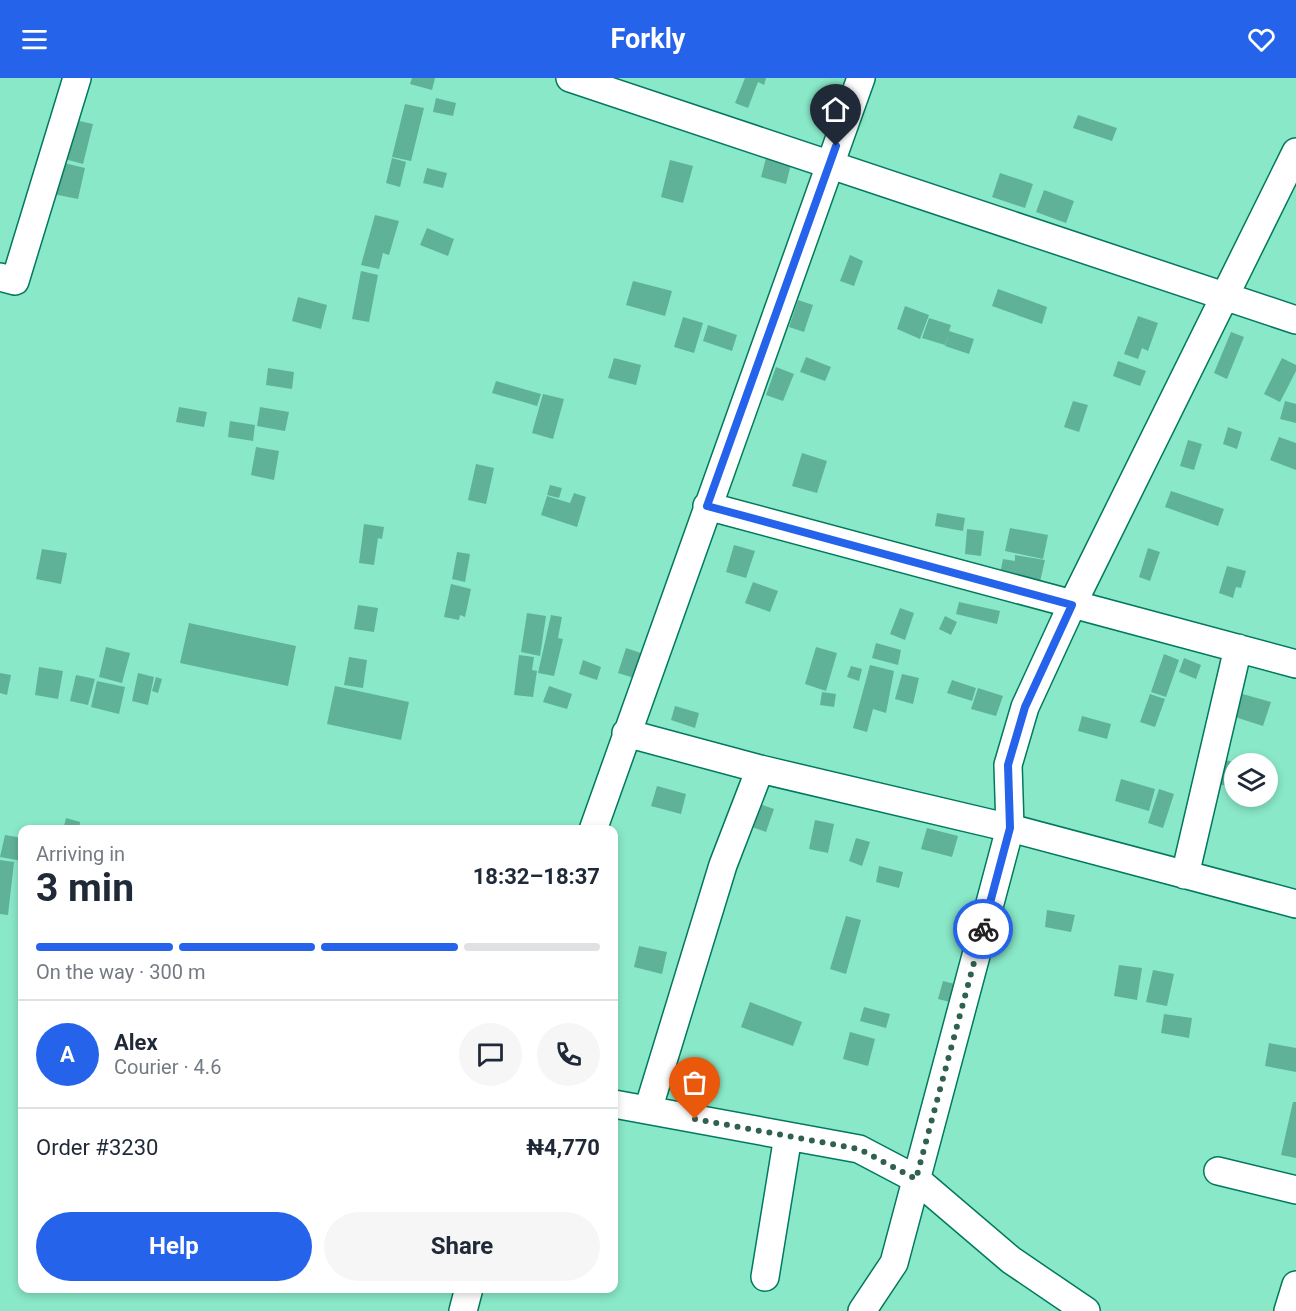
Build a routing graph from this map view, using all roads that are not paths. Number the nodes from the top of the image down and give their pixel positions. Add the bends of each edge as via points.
1 (77, 78) edge
2 (570, 78) edge
3 (861, 78) edge
4 (1296, 152) edge
5 (830, 163) junction
6 (0, 278) edge
7 (1225, 296) junction
8 (1296, 320) edge
9 (707, 506) junction
10 (1072, 605) junction
11 (1238, 648) junction
12 (1296, 664) edge
13 (626, 733) junction
14 (760, 770) junction
15 (595, 825) edge
16 (1010, 828) junction
17 (1185, 875) junction
18 (1296, 904) edge
19 (618, 1105) edge
20 (648, 1110) junction
21 (788, 1136) junction
22 (1218, 1171) dead end
23 (916, 1179) junction
24 (1296, 1190) edge
25 (765, 1277) dead end
26 (1296, 1285) edge
27 (468, 1293) edge
28 (463, 1311) edge
29 (861, 1311) edge
30 (1086, 1311) edge
31 (1288, 1311) edge

1 - 6 street via 15,281
2 - 5 street
3 - 5 street
4 - 7 street
5 - 7 street
5 - 9 street
7 - 8 street
7 - 10 street
9 - 10 street
9 - 13 street
10 - 11 street
10 - 16 street via 1025,707 1008,765
11 - 12 street
11 - 17 street
13 - 14 street
13 - 15 street
14 - 16 street
14 - 20 street via 723,865
16 - 17 street
16 - 23 street
17 - 18 street
19 - 20 street
20 - 21 street
21 - 23 street via 859,1149
21 - 25 street
22 - 24 street
23 - 29 street via 894,1263
23 - 30 street via 1011,1260
26 - 31 street
27 - 28 street

